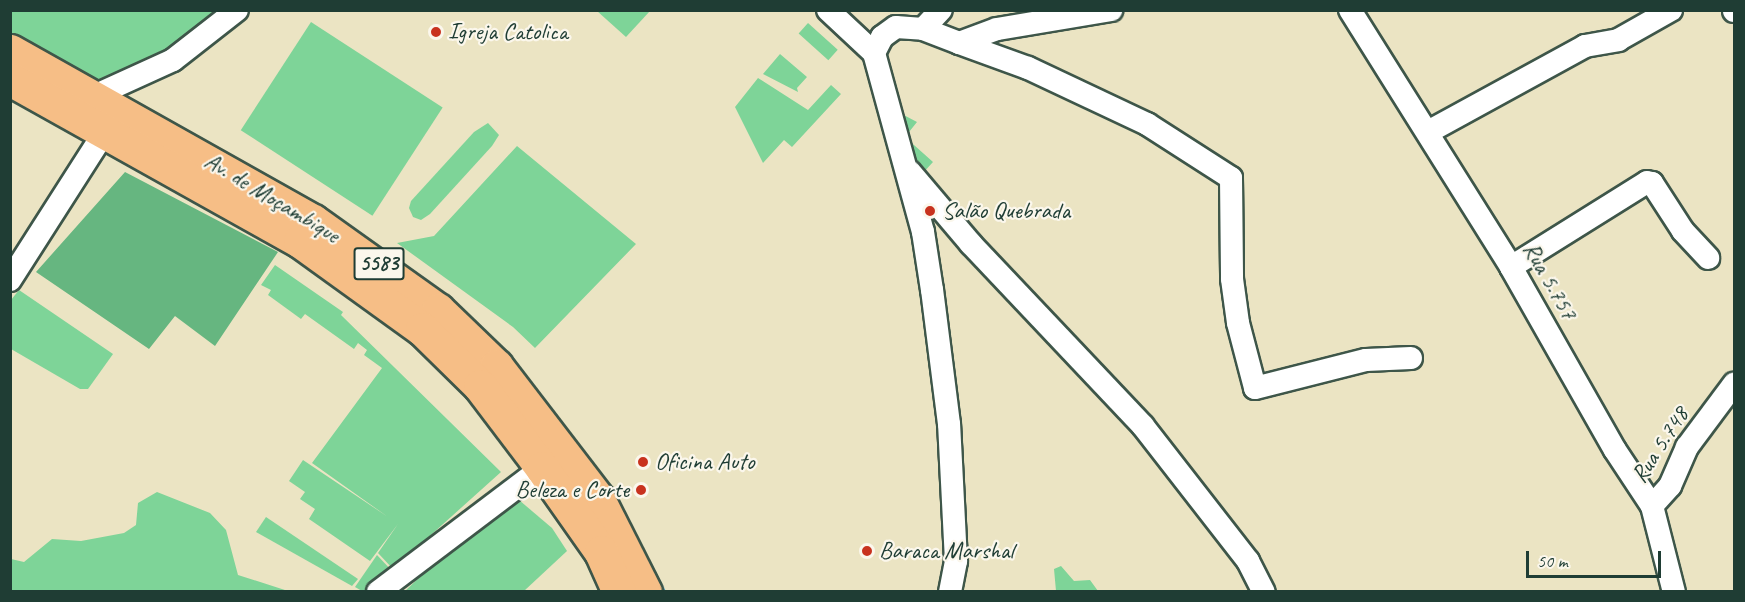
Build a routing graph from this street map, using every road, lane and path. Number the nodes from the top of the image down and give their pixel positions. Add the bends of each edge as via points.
1 (237, 10) edge
2 (828, 10) edge
3 (942, 10) edge
4 (1111, 10) edge
5 (1350, 10) edge
6 (1671, 10) edge
7 (923, 29) junction
8 (959, 43) junction
9 (10, 51) edge
10 (874, 53) junction
11 (10, 79) edge
12 (94, 96) junction
13 (106, 130) junction
14 (1428, 132) junction
15 (907, 168) junction
16 (1708, 258) dead end
17 (1511, 267) junction
18 (10, 280) edge
19 (1411, 358) dead end
20 (1734, 384) edge
21 (542, 468) junction
22 (1652, 506) junction
23 (612, 586) edge
24 (378, 591) edge
25 (645, 591) edge
26 (950, 591) edge
27 (1264, 591) edge
28 (1674, 591) edge

1 - 12 street via 173,60
2 - 10 street
3 - 7 street
4 - 8 street via 997,28
5 - 14 street, Rua 5.757
6 - 14 street via 1618,40 1586,46
7 - 8 street
7 - 10 street via 896,27 882,37
8 - 19 street via 1028,68 1146,124 1231,178 1232,279 1238,323 1255,388 1366,360
9 - 12 highway, Av. de Moçambique / 5583
10 - 15 street
11 - 13 highway, Av. de Moçambique / 5583
12 - 25 highway, Av. de Moçambique / 5583 via 314,221 438,310 496,366 598,499
13 - 18 street
13 - 21 highway, Av. de Moçambique / 5583 via 356,278 422,329 480,386
14 - 17 street, Rua 5.757
15 - 26 street via 923,232 949,424 956,561
15 - 27 street via 979,253 1143,426 1248,561
16 - 17 street via 1683,231 1652,183 1647,182
17 - 22 street, Rua 5.757 via 1615,450
20 - 22 street, Rua 5.748 via 1687,447 1670,486
21 - 23 highway, Av. de Moçambique / 5583 via 578,516
21 - 24 street
22 - 28 street, Rua 5.757

